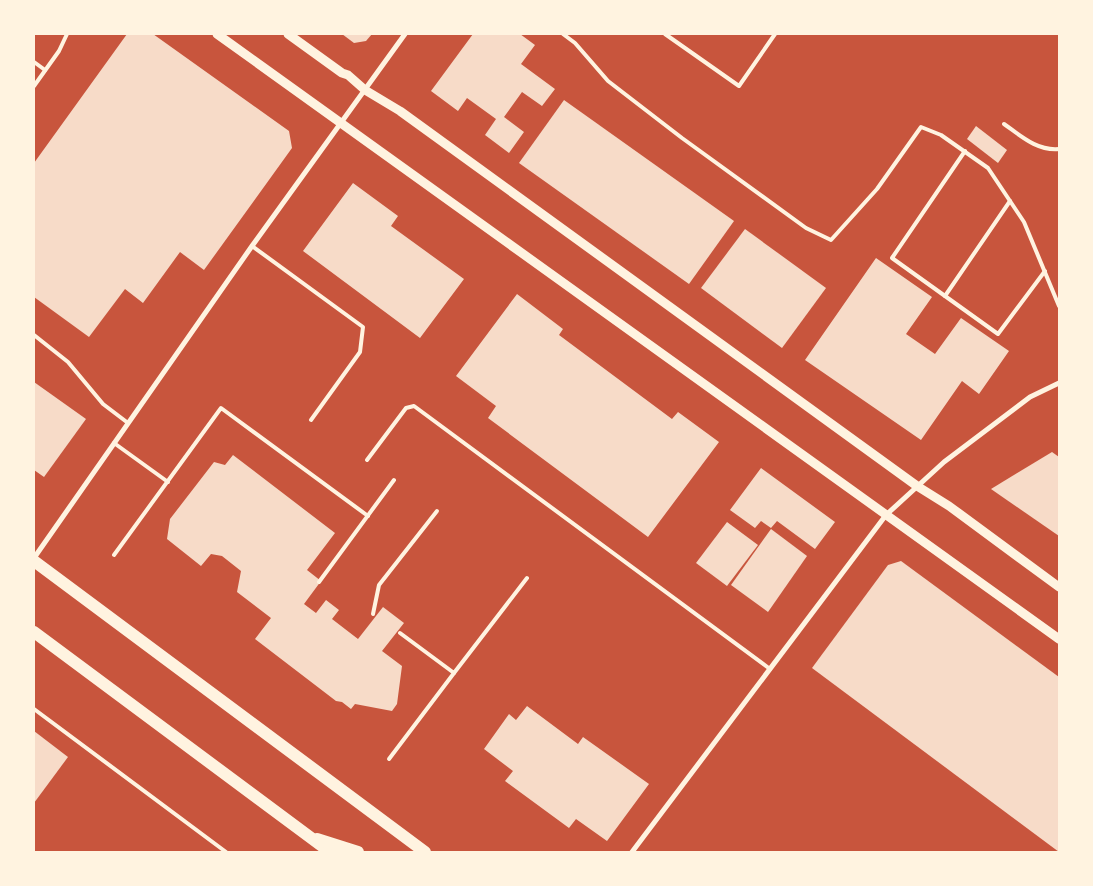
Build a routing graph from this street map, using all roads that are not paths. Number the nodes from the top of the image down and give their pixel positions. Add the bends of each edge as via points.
1 (67, 34) edge
2 (217, 34) edge
3 (288, 34) edge
4 (405, 34) edge
5 (563, 34) edge
6 (665, 34) edge
7 (775, 34) edge
8 (34, 62) edge
9 (45, 70) junction
10 (34, 86) edge
11 (365, 90) junction
12 (341, 123) junction
13 (1004, 124) dead end
14 (1059, 149) edge
15 (965, 152) junction
16 (1010, 201) junction
17 (252, 246) junction
18 (1045, 271) junction
19 (945, 296) junction
20 (1059, 306) edge
21 (34, 335) edge
22 (1059, 382) edge
23 (311, 420) dead end
24 (128, 423) junction
25 (114, 443) junction
26 (367, 460) dead end
27 (394, 480) dead end
28 (168, 482) junction
29 (917, 486) junction
30 (437, 512) dead end
31 (886, 515) junction
32 (368, 516) junction
33 (114, 554) dead end
34 (34, 559) edge
35 (527, 578) dead end
36 (319, 582) dead end
37 (1059, 587) edge
38 (373, 614) dead end
39 (34, 632) edge
40 (400, 634) dead end
41 (1059, 639) edge
42 (770, 669) junction
43 (454, 673) junction
44 (34, 709) edge
45 (389, 759) dead end
46 (308, 836) junction
47 (226, 852) edge
48 (330, 852) edge
49 (358, 852) edge
50 (425, 852) edge
51 (632, 852) edge

1 - 9 lane
2 - 12 street
3 - 11 street via 348,74
4 - 11 street
5 - 15 lane via 608,81 674,132 806,228 832,240 877,189 921,128 941,135
6 - 7 lane via 739,86
8 - 9 lane
9 - 10 lane
11 - 12 street
11 - 29 street via 400,111
12 - 17 street
12 - 31 street
13 - 14 lane via 1030,143 1050,150
15 - 16 lane via 988,168
15 - 19 lane via 892,258
16 - 18 lane via 1024,222
16 - 19 lane
17 - 23 lane via 362,327 360,352
17 - 24 street
18 - 19 lane via 998,334
18 - 20 lane
21 - 24 lane via 68,362 103,404
22 - 29 street via 1030,397
24 - 25 street
25 - 28 lane
25 - 34 street
26 - 42 lane via 406,408 414,406
27 - 32 lane
28 - 32 lane via 221,408
28 - 33 lane
29 - 31 street
29 - 37 street
30 - 38 lane via 379,585
31 - 41 street
31 - 42 street
32 - 36 lane
34 - 50 main road
35 - 43 lane
39 - 46 main road
40 - 43 lane
42 - 51 street
43 - 45 lane
44 - 47 lane
46 - 48 main road
46 - 49 main road

